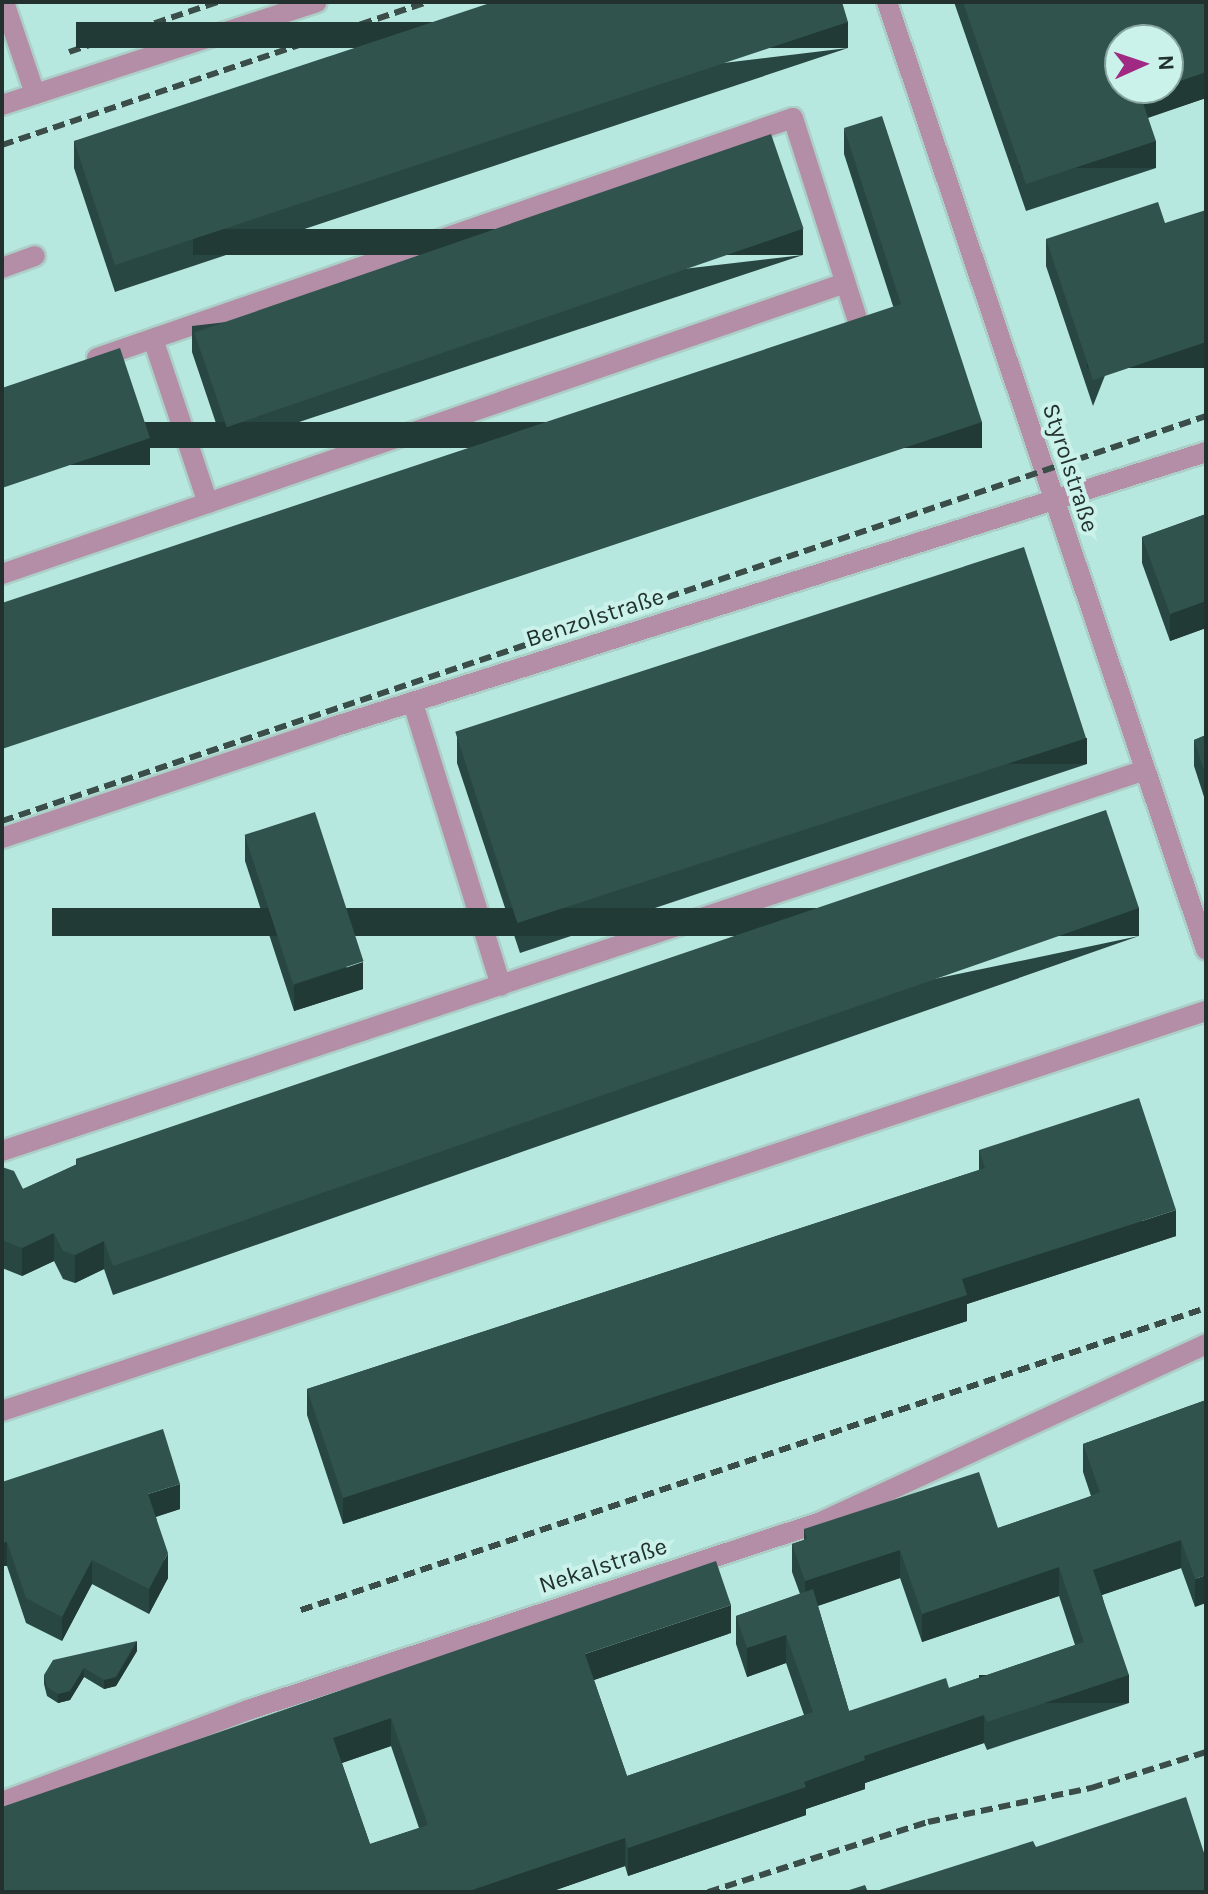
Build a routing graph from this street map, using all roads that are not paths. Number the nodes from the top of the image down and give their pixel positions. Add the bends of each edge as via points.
1 (4, 2) edge
2 (317, 2) edge
3 (887, 2) edge
4 (35, 94) junction
5 (2, 105) edge
6 (35, 256) dead end
7 (2, 268) edge
8 (845, 283) junction
9 (857, 318) edge
10 (153, 339) junction
11 (78, 364) edge
12 (1206, 452) edge
13 (1053, 501) junction
14 (208, 503) junction
15 (2, 574) edge
16 (413, 703) junction
17 (1145, 770) junction
18 (2, 838) edge
19 (1206, 950) edge
20 (501, 986) junction
21 (1206, 1011) edge
22 (2, 1151) edge
23 (1206, 1344) edge
24 (2, 1411) edge
25 (2, 1802) edge

1 - 4 street
2 - 4 street
3 - 13 street, Styrolstraße
4 - 5 street
6 - 7 street
8 - 9 street
8 - 10 street via 793,118
8 - 14 street
10 - 11 street
10 - 14 street
12 - 13 street, Benzolstraße
13 - 16 street, Benzolstraße
13 - 17 street, Styrolstraße
14 - 15 street
16 - 18 street, Benzolstraße
16 - 20 street
17 - 19 street, Styrolstraße
17 - 20 street
20 - 22 street
21 - 24 street
23 - 25 street, Nekalstraße via 821,1522 248,1710

